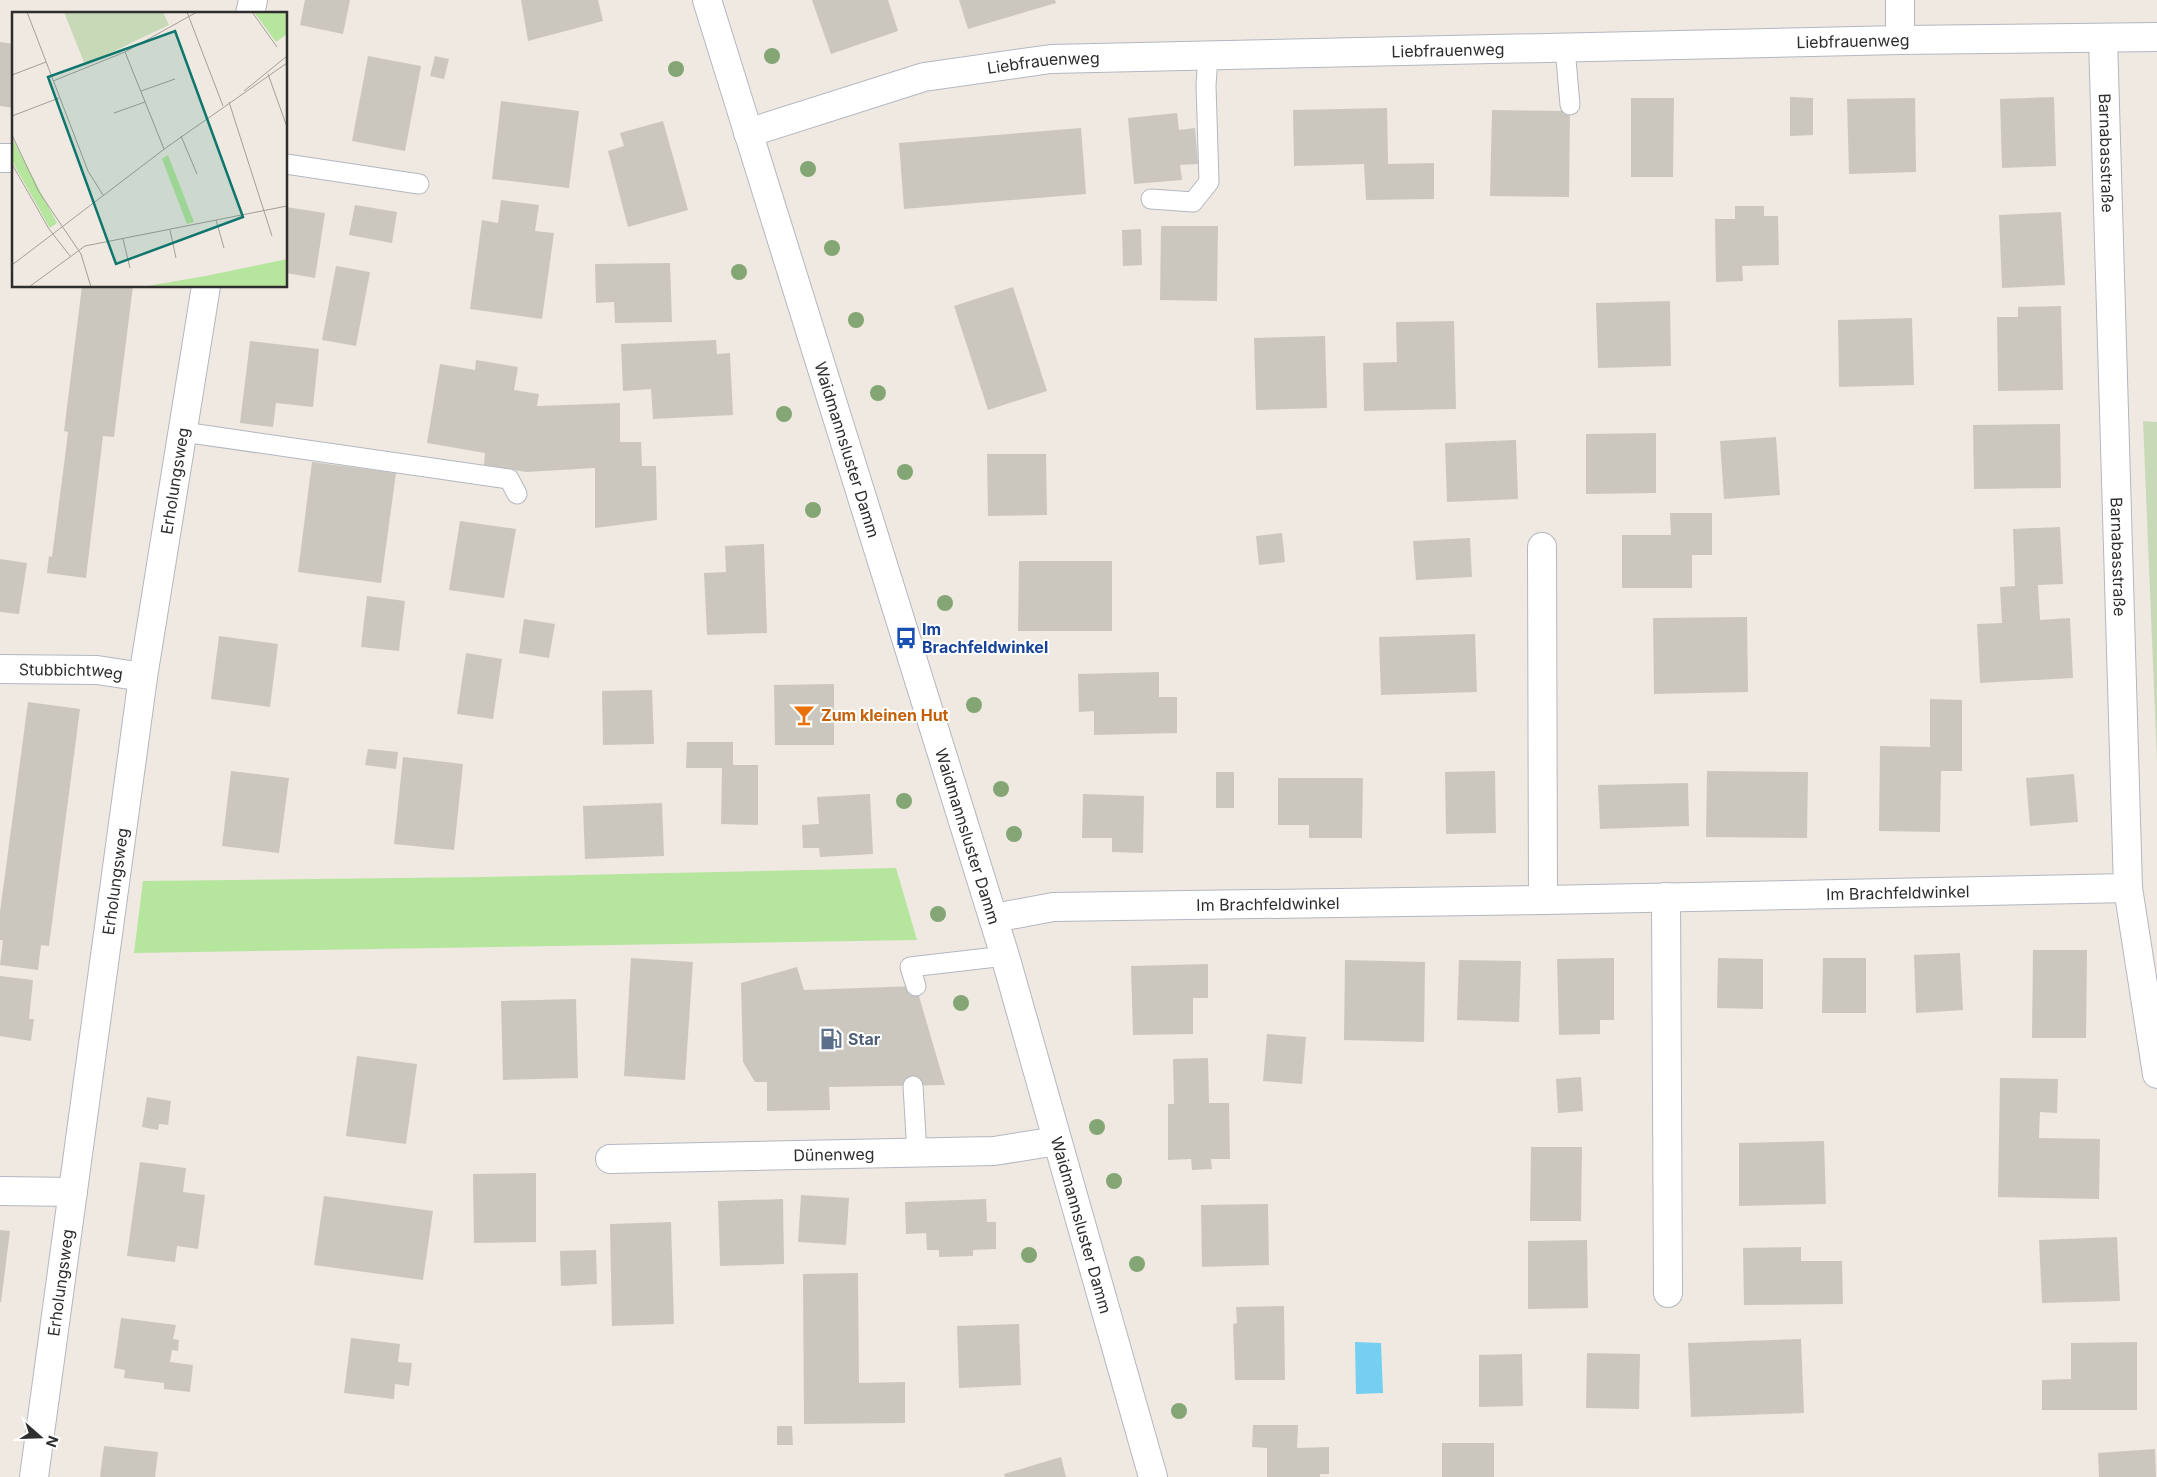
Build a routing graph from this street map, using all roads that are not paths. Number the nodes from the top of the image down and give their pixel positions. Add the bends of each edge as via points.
1 (707, 0) edge
2 (1900, 0) edge
3 (2157, 37) edge
4 (2103, 38) junction
5 (1900, 40) junction
6 (1565, 48) junction
7 (1208, 56) junction
8 (1570, 105) dead end
9 (748, 133) junction
10 (288, 164) edge
11 (419, 184) dead end
12 (1151, 199) dead end
13 (206, 288) edge
14 (183, 432) junction
15 (517, 494) dead end
16 (1542, 547) dead end
17 (0, 669) edge
18 (143, 676) junction
19 (2128, 888) junction
20 (1666, 898) junction
21 (1543, 900) junction
22 (994, 918) junction
23 (1005, 956) junction
24 (916, 986) dead end
25 (2157, 1074) edge
26 (913, 1086) dead end
27 (1057, 1141) junction
28 (917, 1154) junction
29 (610, 1159) dead end
30 (0, 1191) edge
31 (73, 1192) junction
32 (1668, 1293) dead end
33 (34, 1477) edge
34 (1153, 1477) edge

1 - 9 street, Waidmannsluster Damm
2 - 5 street
3 - 4 street, Liebfrauenweg
4 - 5 street, Liebfrauenweg
4 - 19 street, Barnabasstraße
5 - 6 street, Liebfrauenweg
6 - 7 street, Liebfrauenweg
6 - 8 lane
7 - 9 street, Liebfrauenweg via 1051,59 924,77
7 - 12 lane via 1209,182 1193,202
9 - 22 street, Waidmannsluster Damm
10 - 11 lane
13 - 14 street, Erholungsweg
14 - 15 lane via 509,479
14 - 18 street, Erholungsweg
16 - 21 street
17 - 18 street, Stubbichtweg via 97,670
18 - 31 street, Erholungsweg
19 - 20 street, Im Brachfeldwinkel
19 - 25 street, Barnabasstraße
20 - 21 street, Im Brachfeldwinkel
20 - 32 street
21 - 22 street, Im Brachfeldwinkel via 1054,907
22 - 23 street, Waidmannsluster Damm
23 - 24 lane via 910,967
23 - 27 street, Waidmannsluster Damm
26 - 28 lane
27 - 28 street, Dünenweg via 994,1151
27 - 34 street, Waidmannsluster Damm
28 - 29 street, Dünenweg
30 - 31 street
31 - 33 street, Erholungsweg

